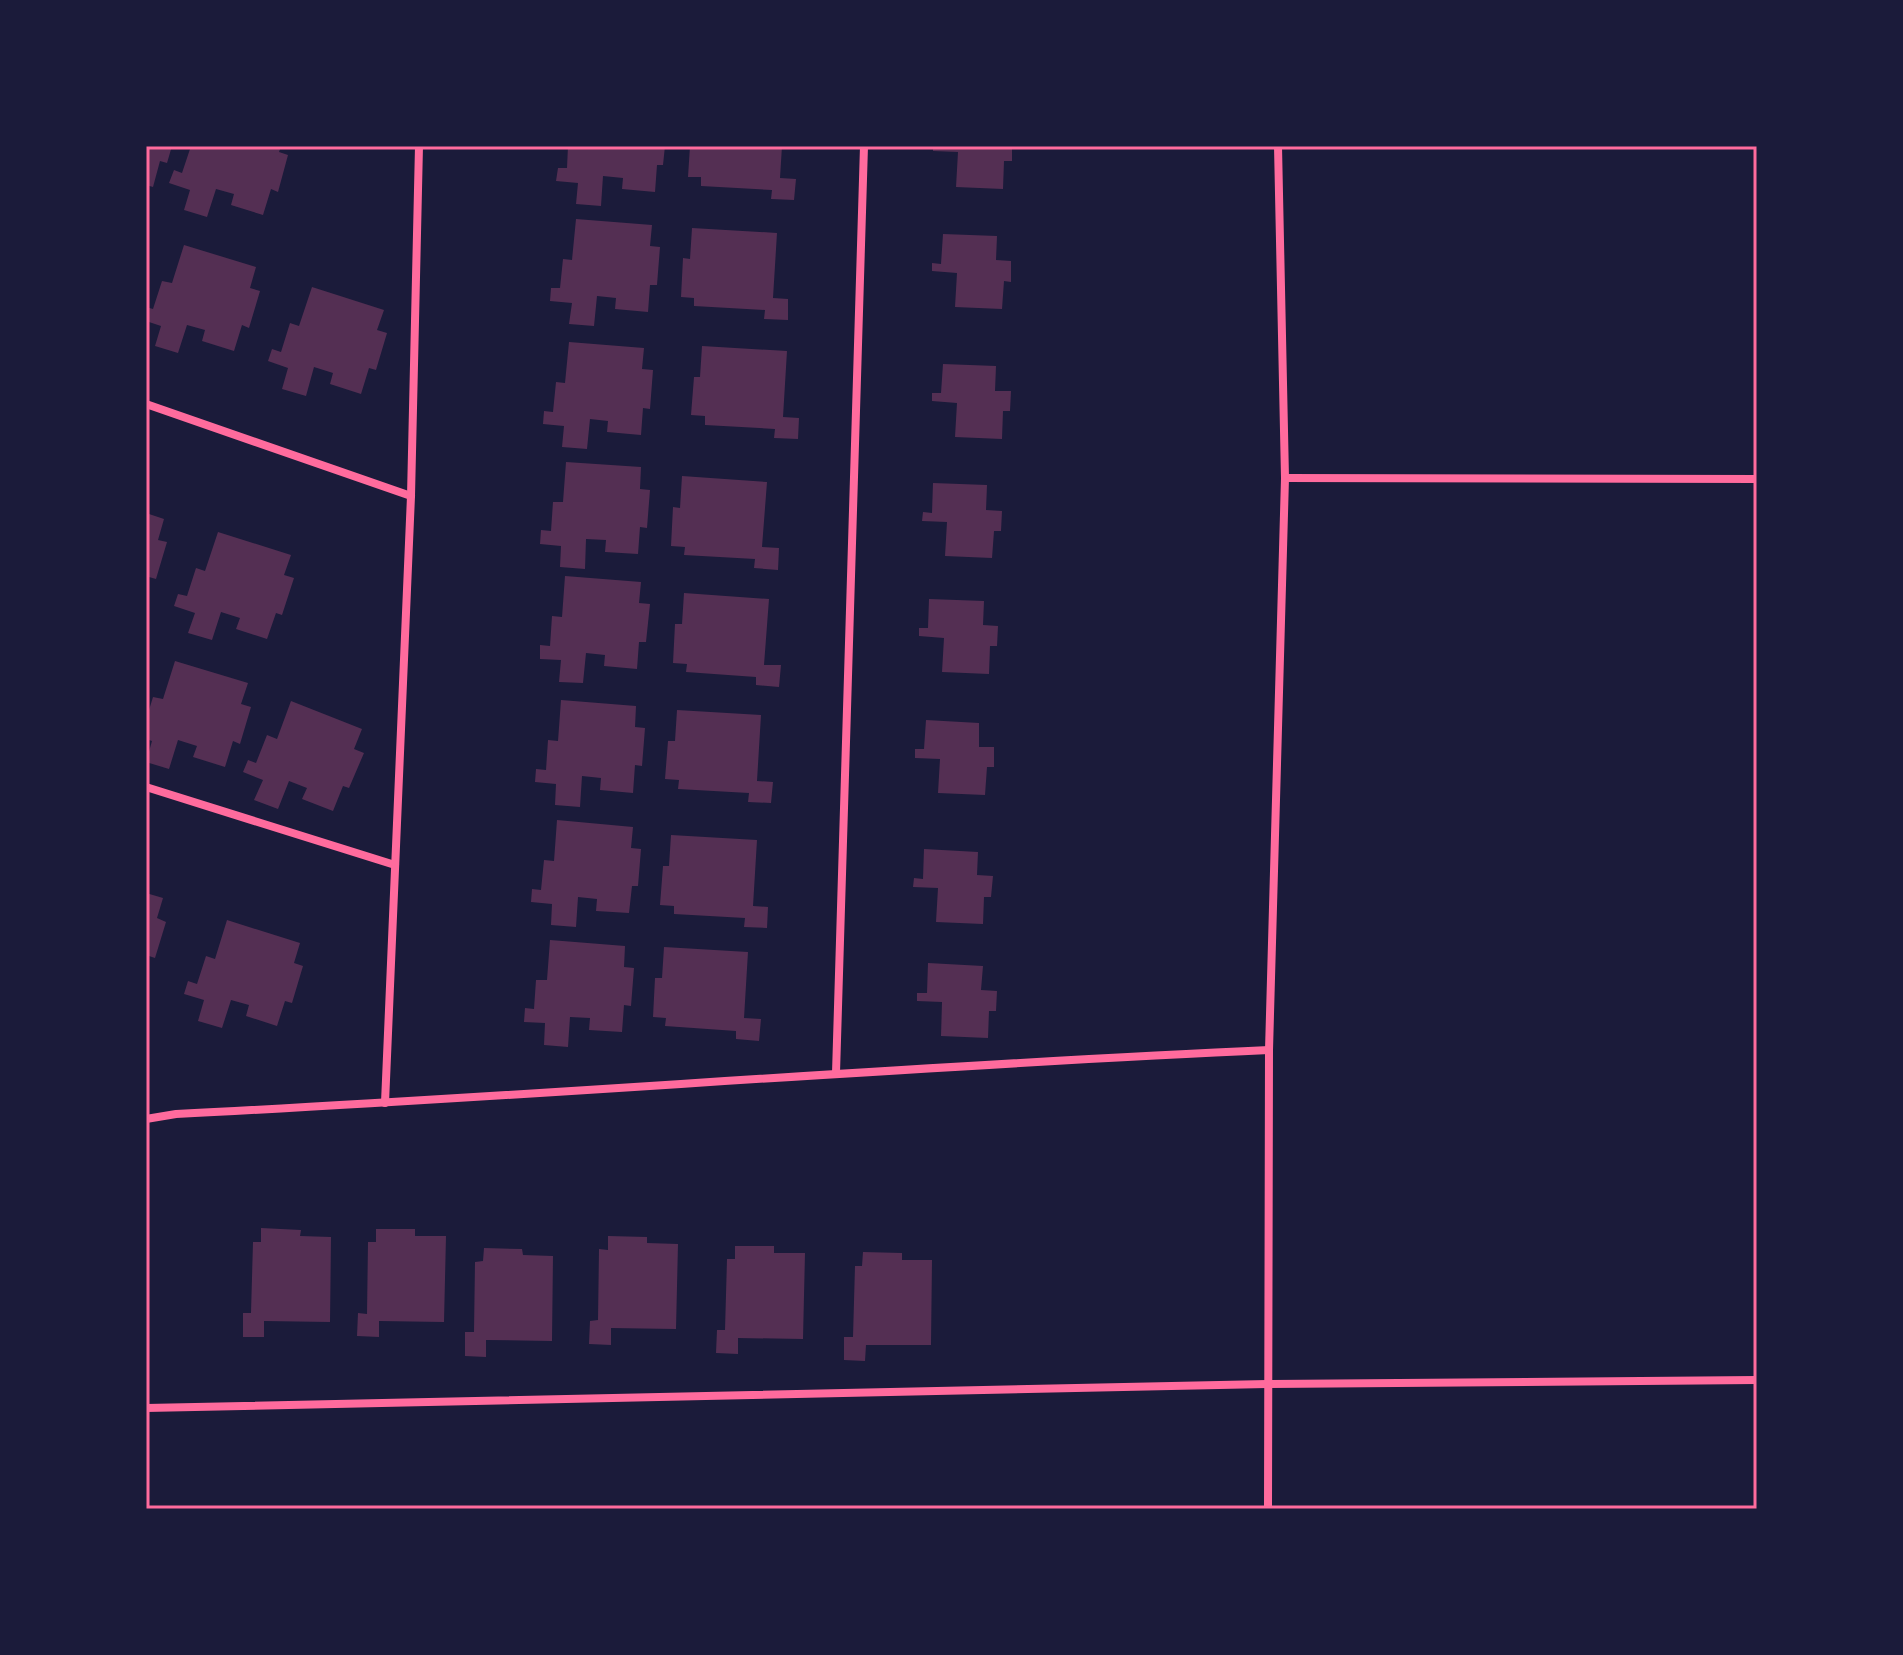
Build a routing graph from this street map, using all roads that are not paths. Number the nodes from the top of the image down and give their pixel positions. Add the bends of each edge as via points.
1 (419, 146) edge
2 (864, 146) edge
3 (1278, 146) edge
4 (146, 404) edge
5 (1285, 478) junction
6 (1757, 479) edge
7 (411, 496) junction
8 (146, 787) edge
9 (395, 865) junction
10 (1269, 1050) junction
11 (836, 1073) junction
12 (385, 1103) junction
13 (146, 1119) edge
14 (1757, 1380) edge
15 (1267, 1384) junction
16 (146, 1408) edge
17 (1268, 1509) edge

1 - 7 street
2 - 11 street
3 - 5 street
4 - 7 street
5 - 6 street
5 - 10 street
7 - 9 street
8 - 9 street
9 - 12 street
10 - 11 street
10 - 15 street
11 - 12 street
12 - 13 street
14 - 15 street
15 - 16 street
15 - 17 street

